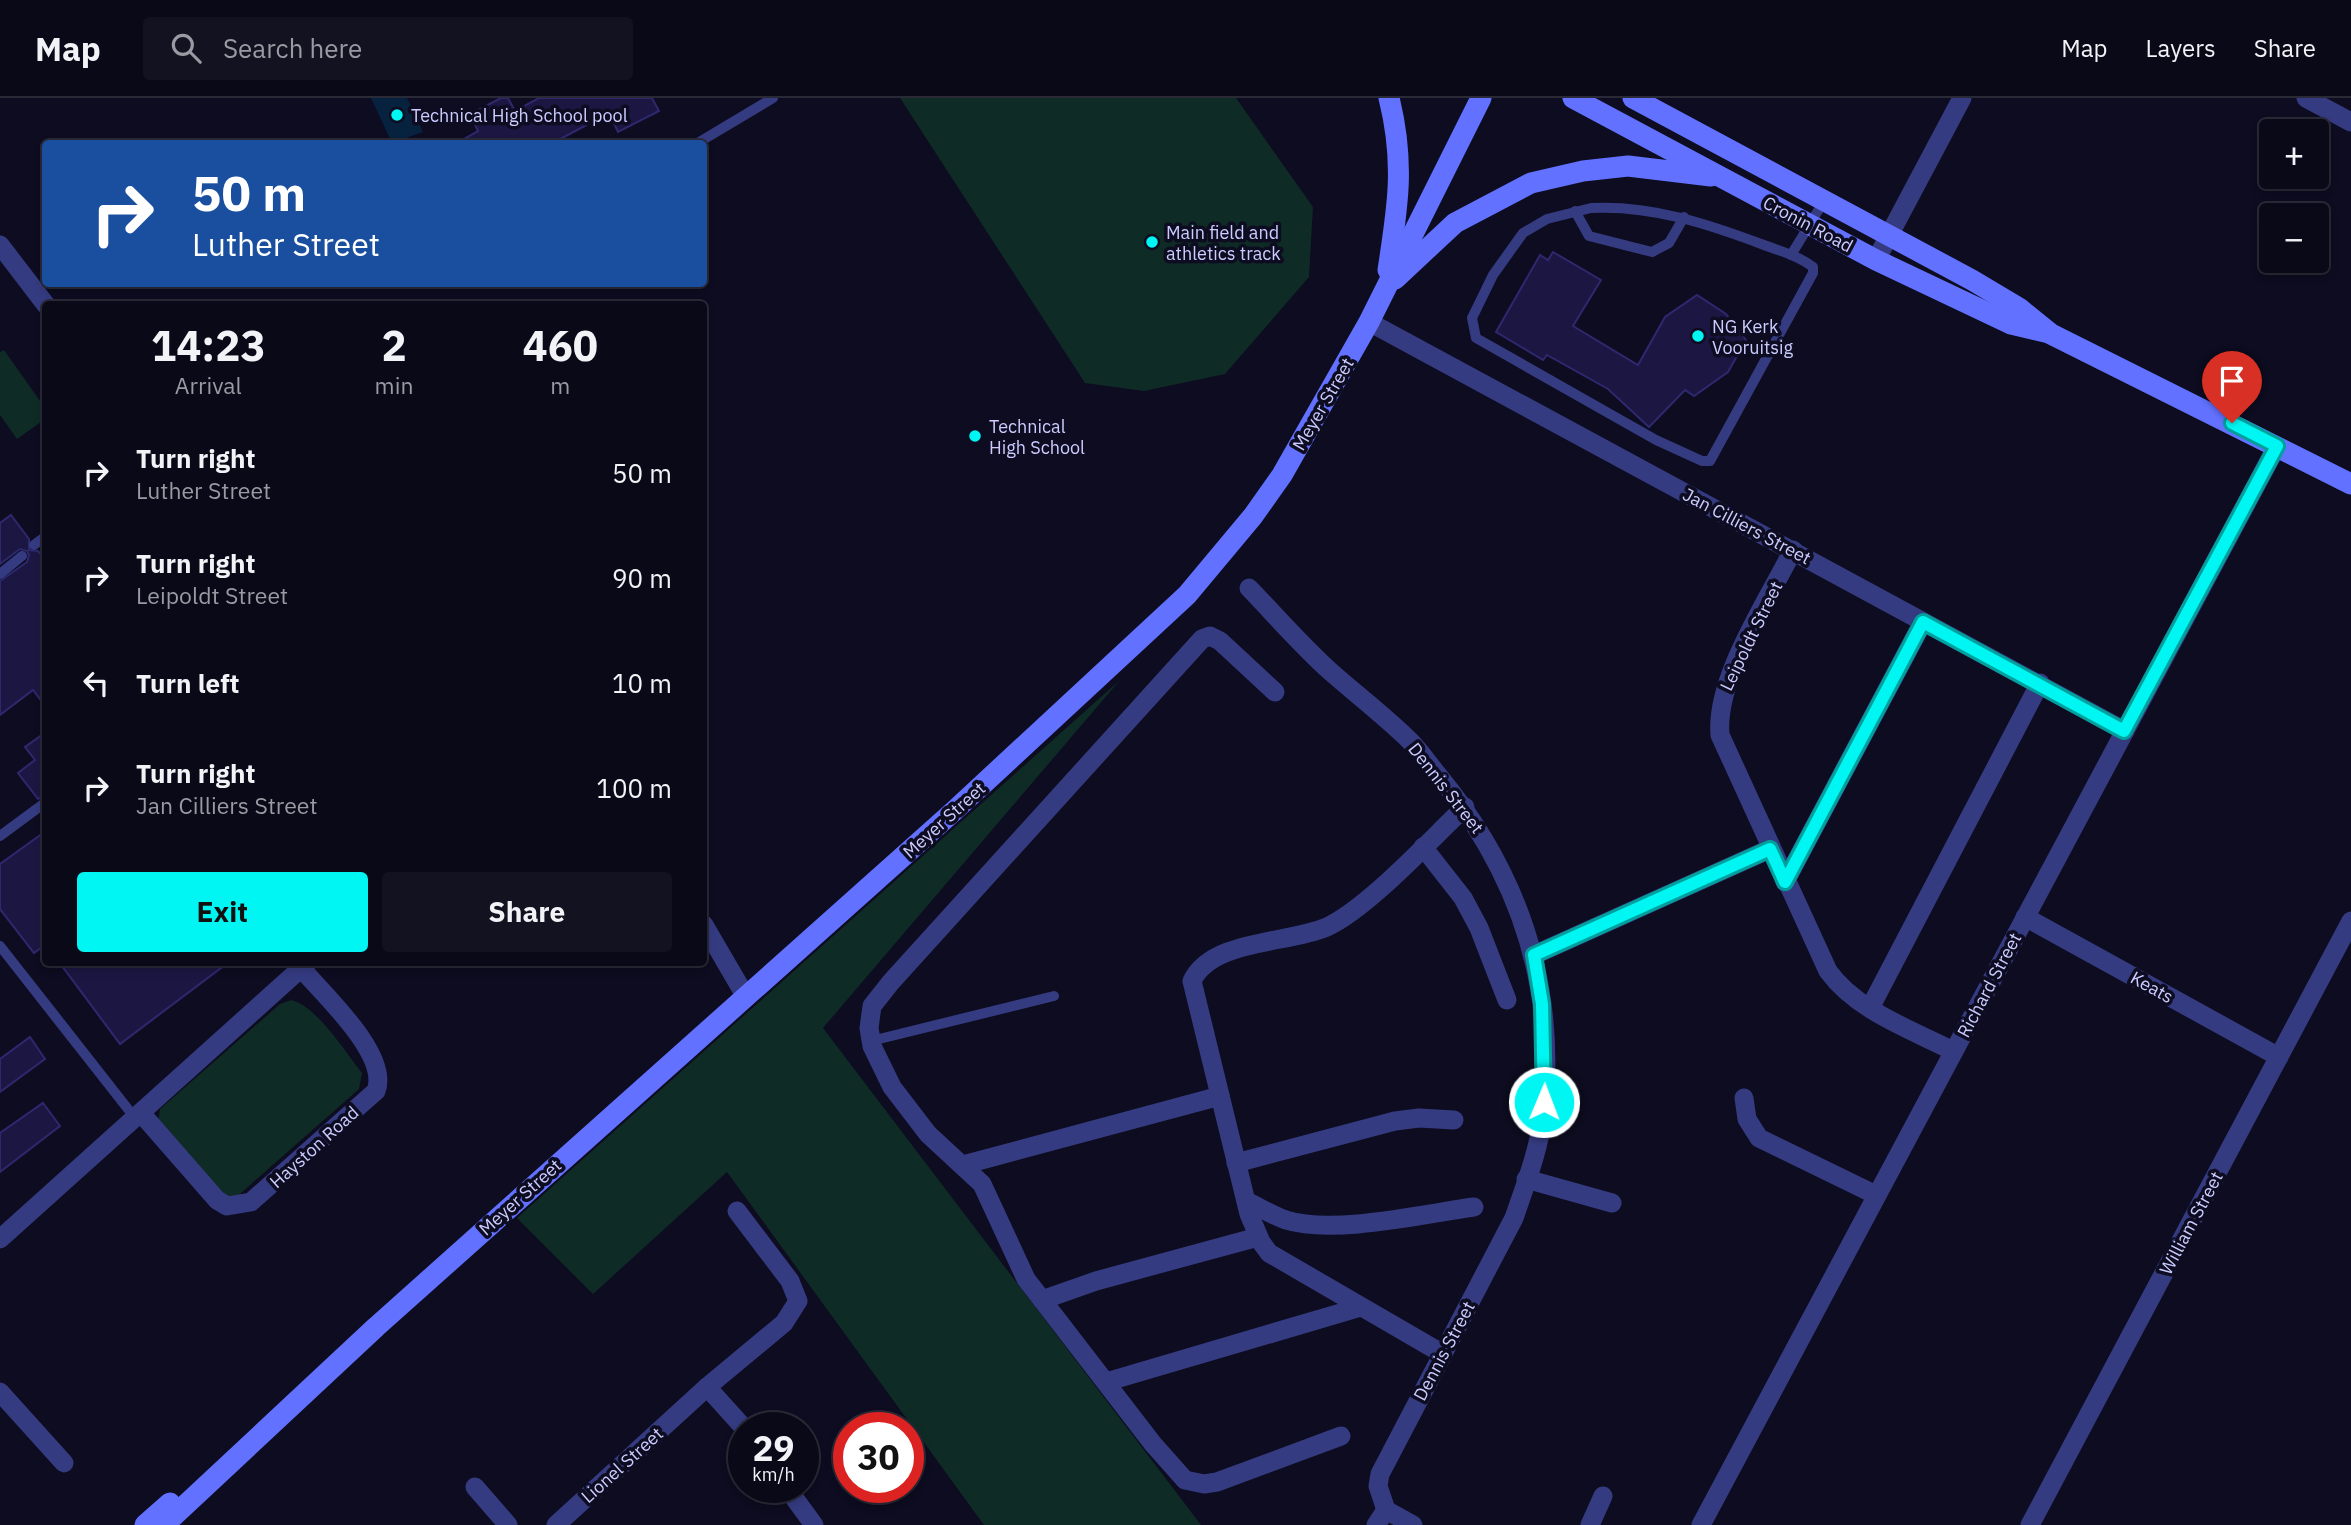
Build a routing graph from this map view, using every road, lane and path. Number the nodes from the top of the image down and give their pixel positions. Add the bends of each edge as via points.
1 (773, 98) edge
2 (1389, 98) edge
3 (1481, 98) edge
4 (1573, 98) edge
5 (1633, 98) edge
6 (1962, 98) edge
7 (2306, 98) edge
8 (2351, 122) edge
9 (703, 140) edge
10 (1723, 177) junction
11 (1824, 201) junction
12 (1575, 211) junction
13 (1684, 217) junction
14 (1809, 226) junction
15 (1888, 236) junction
16 (0, 245) edge
17 (1791, 255) junction
18 (1876, 260) junction
19 (1385, 289) junction
20 (43, 301) edge
21 (1369, 322) junction
22 (2051, 334) junction
23 (2277, 446) junction
24 (2351, 484) edge
25 (42, 539) edge
26 (34, 545) dead end
27 (1793, 550) junction
28 (22, 556) dead end
29 (0, 574) edge
30 (1249, 588) dead end
31 (1923, 622) junction
32 (2040, 683) junction
33 (1275, 692) dead end
34 (2124, 731) junction
35 (42, 805) edge
36 (1465, 807) junction
37 (0, 836) edge
38 (1423, 846) junction
39 (1770, 849) junction
40 (1785, 882) junction
41 (2025, 917) junction
42 (2351, 921) edge
43 (707, 930) edge
44 (0, 946) edge
45 (1534, 955) junction
46 (303, 966) edge
47 (305, 966) edge
48 (1054, 996) dead end
49 (746, 997) junction
50 (1507, 1000) dead end
51 (1870, 1008) junction
52 (871, 1041) junction
53 (1953, 1051) junction
54 (2279, 1057) junction
55 (1220, 1096) junction
56 (1744, 1098) dead end
57 (138, 1116) junction
58 (1454, 1120) dead end
59 (1236, 1163) junction
60 (963, 1165) junction
61 (1527, 1179) junction
62 (1876, 1195) junction
63 (1246, 1202) junction
64 (1612, 1203) dead end
65 (1474, 1207) dead end
66 (737, 1210) dead end
67 (1258, 1237) junction
68 (0, 1240) edge
69 (1042, 1300) junction
70 (1361, 1307) junction
71 (1443, 1354) junction
72 (1106, 1382) junction
73 (707, 1387) junction
74 (0, 1392) edge
75 (730, 1412) edge
76 (1341, 1436) dead end
77 (64, 1463) dead end
78 (475, 1488) dead end
79 (1603, 1496) dead end
80 (185, 1498) junction
81 (798, 1503) edge
82 (1381, 1517) edge
83 (145, 1525) edge
84 (163, 1525) edge
85 (508, 1525) edge
86 (556, 1525) edge
87 (814, 1525) edge
88 (1413, 1525) edge
89 (1590, 1525) edge
90 (1701, 1525) edge
91 (2030, 1525) edge

1 - 9 lane
2 - 19 street via 1401,181
3 - 19 street, Meyer Street
4 - 10 street, Cronin Road
5 - 11 street, Cronin Road
6 - 15 street
7 - 8 street
10 - 14 street, Cronin Road
10 - 19 street via 1628,166 1531,183 1455,223
11 - 14 lane
11 - 15 street, Cronin Road
12 - 13 lane via 1608,207
12 - 13 lane via 1589,236 1652,251 1669,243
12 - 17 lane via 1534,225 1513,246 1472,318 1476,338 1656,440 1704,462 1713,459 1814,273 1811,265
13 - 17 lane
14 - 17 lane
14 - 18 street, Cronin Road
15 - 18 street
15 - 22 street, Cronin Road via 2019,308
16 - 20 street
18 - 22 street, Cronin Road via 2011,324
19 - 21 street, Meyer Street
21 - 27 street, Jan Cilliers Street
21 - 49 street, Meyer Street via 1282,475 1187,595
22 - 23 street, Cronin Road
23 - 24 street, Cronin Road
23 - 34 street, Richard Street
25 - 26 lane
27 - 31 street, Jan Cilliers Street
27 - 39 street, Leipoldt Street via 1724,686 1718,714 1720,735
28 - 29 lane
30 - 36 street, Dennis Street via 1328,670 1409,739
31 - 32 street, Jan Cilliers Street
31 - 40 street
32 - 34 street, Jan Cilliers Street
32 - 51 street
33 - 52 street via 1220,641 1210,636 1202,639 891,982 872,1006
34 - 41 street, Richard Street
35 - 37 lane
36 - 38 street
36 - 45 street, Dennis Street via 1504,873
38 - 50 street via 1463,898
38 - 55 street via 1328,927 1230,952 1197,970 1192,981
39 - 40 street, Leipoldt Street
39 - 45 street
40 - 51 street, Leipoldt Street via 1828,971 1847,993
41 - 53 street, Richard Street
41 - 54 street, Keats
42 - 54 street, William Street
43 - 49 street
44 - 57 lane
45 - 61 street, Dennis Street via 1542,1004 1545,1084 1542,1119
46 - 57 street, Hayston Road
47 - 57 street, Hayston Road via 375,1059 380,1081 376,1091 267,1190 251,1202 228,1206 217,1200
48 - 52 lane
49 - 80 street, Meyer Street via 266,1429 236,1444
51 - 53 street, Leipoldt Street
52 - 60 street via 892,1087 928,1134
53 - 62 street, Richard Street
54 - 91 street, William Street
55 - 59 street
55 - 60 street
56 - 62 street via 1747,1119 1759,1138
57 - 68 street, Hayston Road
58 - 59 street via 1395,1121
59 - 63 street
60 - 69 street via 982,1184 1018,1265
61 - 64 street
61 - 71 street, Dennis Street via 1514,1218
62 - 90 street, Richard Street
63 - 65 street via 1308,1224 1392,1219
63 - 67 street
66 - 73 street, Lionel Street via 790,1281 798,1301 784,1323
67 - 69 street
67 - 70 street via 1269,1253
69 - 72 street
70 - 71 street
70 - 72 street
71 - 82 street, Dennis Street via 1380,1474
72 - 76 street via 1153,1444 1193,1483 1237,1476
73 - 75 street
73 - 86 street, Lionel Street
74 - 77 street
78 - 85 street
79 - 89 street
80 - 83 street, Meyer Street
80 - 84 street, Meyer Street
81 - 87 street
82 - 88 street

